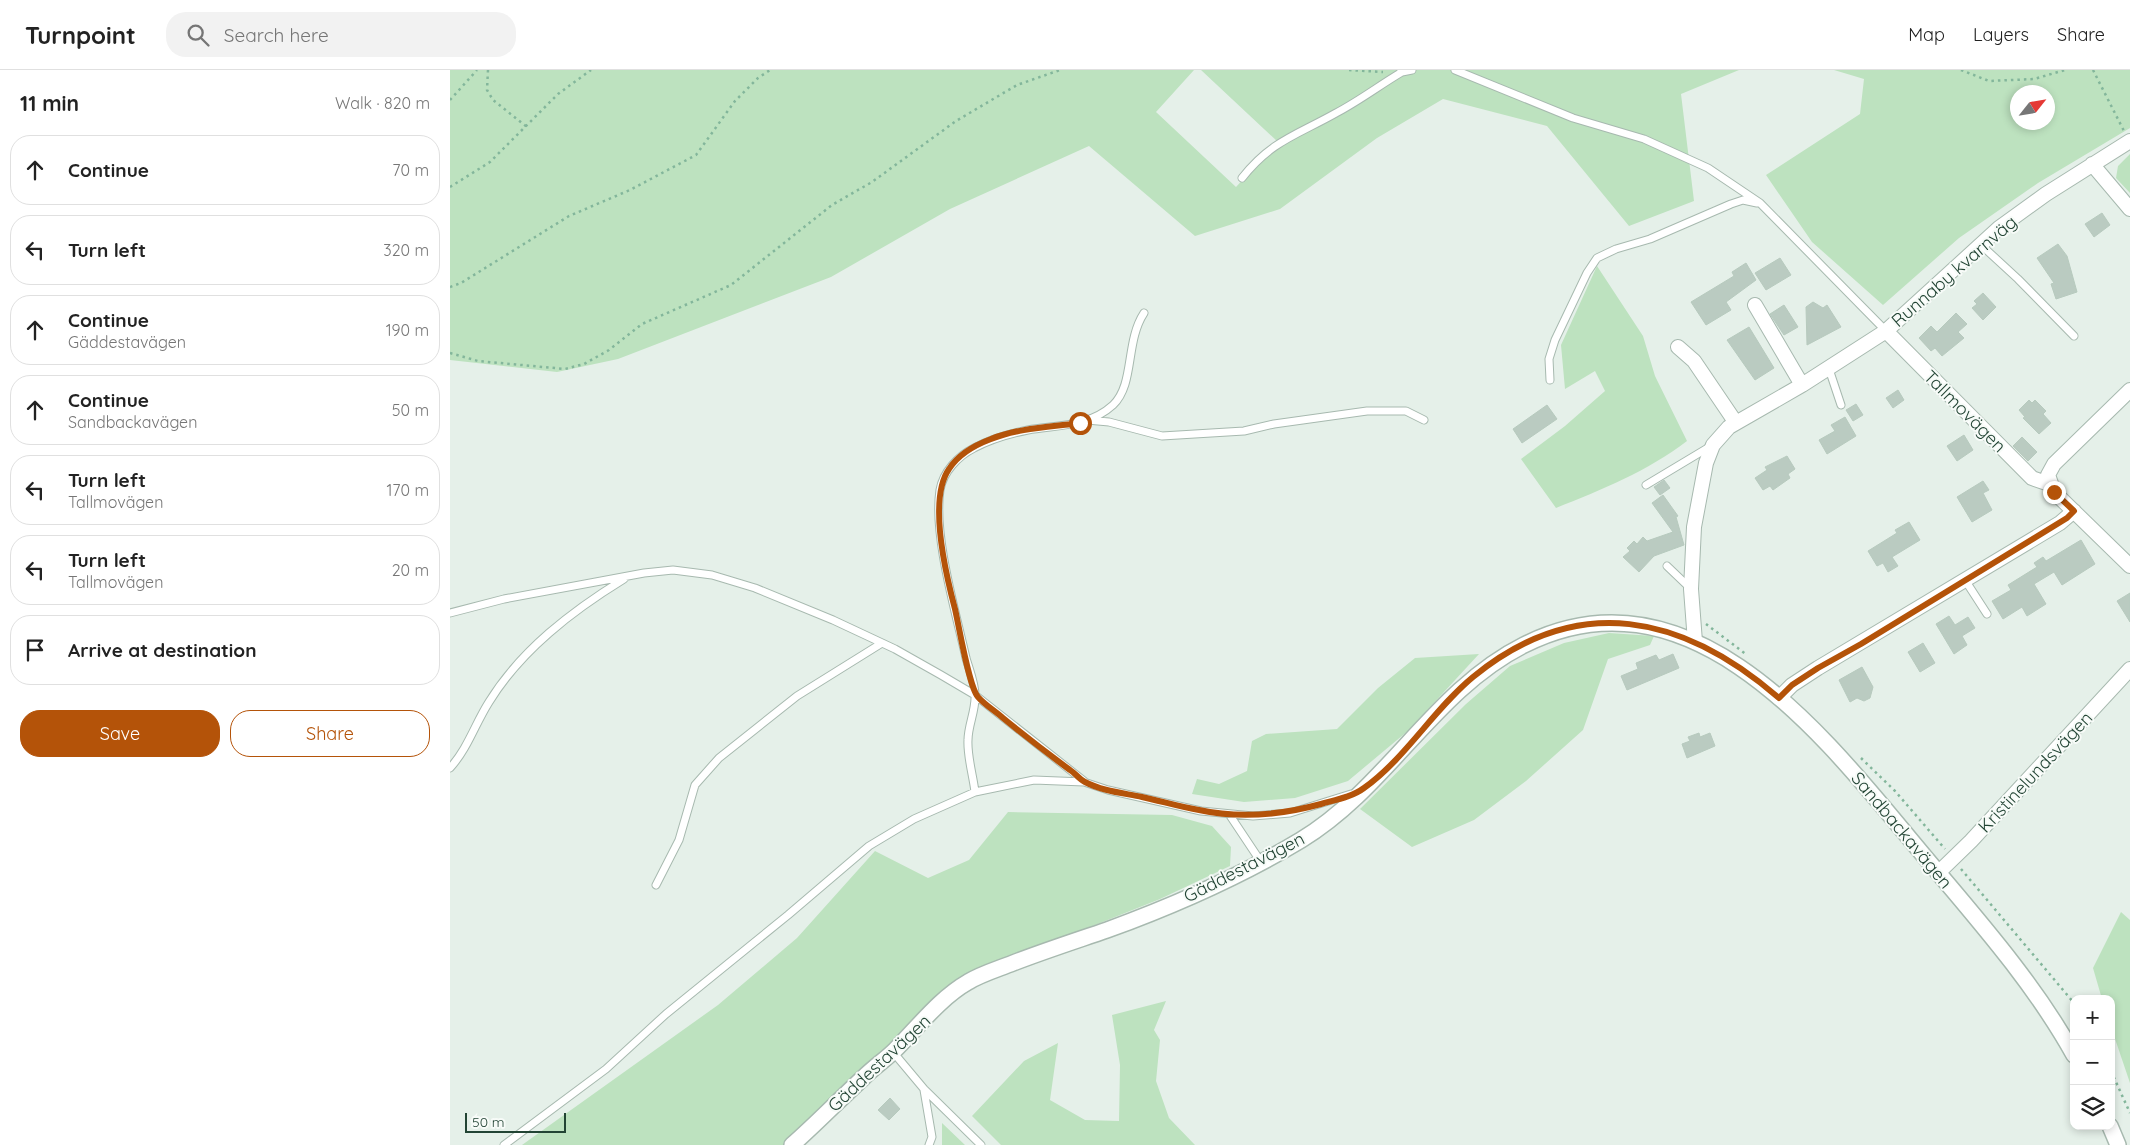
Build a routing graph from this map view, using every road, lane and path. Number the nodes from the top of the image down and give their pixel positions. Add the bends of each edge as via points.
1 (477, 70) edge
2 (488, 70) edge
3 (591, 70) edge
4 (770, 70) edge
5 (1060, 70) edge
6 (1349, 70) edge
7 (1412, 70) edge
8 (1455, 70) edge
9 (1961, 70) edge
10 (2065, 70) edge
11 (2093, 70) edge
12 (1402, 71) edge
13 (450, 100) edge
14 (527, 127) junction
15 (2129, 141) edge
16 (2092, 164) junction
17 (1242, 178) dead end
18 (450, 187) edge
19 (1760, 203) junction
20 (2130, 209) edge
21 (1980, 244) junction
22 (450, 287) edge
23 (1755, 305) dead end
24 (1144, 313) dead end
25 (1886, 332) junction
26 (2074, 336) dead end
27 (1678, 347) dead end
28 (450, 353) edge
29 (1829, 369) junction
30 (1550, 380) dead end
31 (1802, 385) junction
32 (2130, 390) edge
33 (1841, 405) dead end
34 (1087, 420) junction
35 (1424, 420) dead end
36 (1736, 423) junction
37 (1713, 445) junction
38 (2050, 484) junction
39 (1646, 485) dead end
40 (2074, 511) junction
41 (1667, 566) dead end
42 (2130, 566) edge
43 (628, 576) junction
44 (1965, 580) junction
45 (1690, 589) junction
46 (450, 613) edge
47 (1987, 614) dead end
48 (1695, 642) junction
49 (882, 643) junction
50 (2130, 669) edge
51 (975, 695) junction
52 (1779, 698) junction
53 (450, 768) edge
54 (1084, 782) junction
55 (1363, 789) junction
56 (976, 792) junction
57 (1229, 814) junction
58 (1261, 862) junction
59 (1938, 873) junction
60 (656, 885) dead end
61 (2070, 1049) edge
62 (893, 1052) junction
63 (2115, 1080) edge
64 (924, 1089) junction
65 (2130, 1113) edge
66 (2112, 1130) edge
67 (504, 1145) edge
68 (792, 1145) edge
69 (929, 1145) edge
70 (981, 1145) edge
71 (2118, 1145) edge

1 - 13 path
2 - 14 path via 487,90 492,100
3 - 14 path via 558,94
4 - 22 path via 735,101 696,156 630,190 569,216
5 - 28 path via 1016,85 956,121 872,182 832,205 731,285 642,324 609,350 584,364 565,369 478,361
6 - 12 path
7 - 12 lane
8 - 19 lane via 1573,118 1669,148 1708,168
9 - 10 path via 1989,81 2034,79
11 - 15 path
12 - 17 lane via 1335,114 1266,152
14 - 18 path via 490,162
15 - 16 street, Runnaby kvarnväg
16 - 20 street
16 - 21 street, Runnaby kvarnväg
19 - 25 lane
19 - 30 lane via 1743,200 1731,204 1597,258 1555,340 1549,359
21 - 25 street, Runnaby kvarnväg
21 - 26 lane
23 - 31 street
24 - 34 lane via 1130,346 1128,379 1114,404
25 - 29 street, Runnaby kvarnväg
25 - 38 street, Tallmovägen via 2032,478
27 - 36 street via 1694,361
29 - 31 street, Runnaby kvarnväg
29 - 33 lane
31 - 36 street, Runnaby kvarnväg
32 - 38 street via 2050,469
34 - 35 lane via 1110,422 1162,436 1244,431 1367,411 1406,411
34 - 51 lane via 992,439 964,453 948,470 940,490 940,525 951,595
36 - 37 street, Runnaby kvarnväg
37 - 39 lane
37 - 45 street, Runnaby kvarnväg via 1706,463 1694,527
38 - 40 street, Tallmovägen
40 - 42 street, Tallmovägen
40 - 44 street via 2060,523
41 - 45 lane
43 - 46 lane via 504,599
43 - 49 lane via 673,570 712,575 755,588
43 - 53 lane via 576,611 509,672
44 - 47 lane
44 - 52 street via 1818,668
45 - 48 street, Runnaby kvarnväg
48 - 52 street, Sandbackavägen via 1732,662
48 - 55 street, Gäddestavägen via 1664,629 1596,622 1560,630 1527,643 1472,678
49 - 51 lane
49 - 60 lane via 797,696 713,765 695,785 679,840
50 - 59 street, Kristinelundsvägen
51 - 54 lane
51 - 56 lane via 968,740
52 - 59 street, Sandbackavägen via 1850,768
54 - 56 lane via 1034,780
54 - 57 lane via 1201,811
55 - 57 lane via 1341,799 1290,813
55 - 58 street, Gäddestavägen via 1305,837
56 - 67 lane via 914,819 869,846 666,1014 606,1069
57 - 58 lane
58 - 62 street, Gäddestavägen via 1138,918 968,982 925,1018
59 - 61 street, Sandbackavägen via 2029,985
62 - 64 lane
62 - 68 street, Gäddestavägen
63 - 65 path
64 - 69 lane via 932,1137
64 - 70 lane
66 - 71 street

